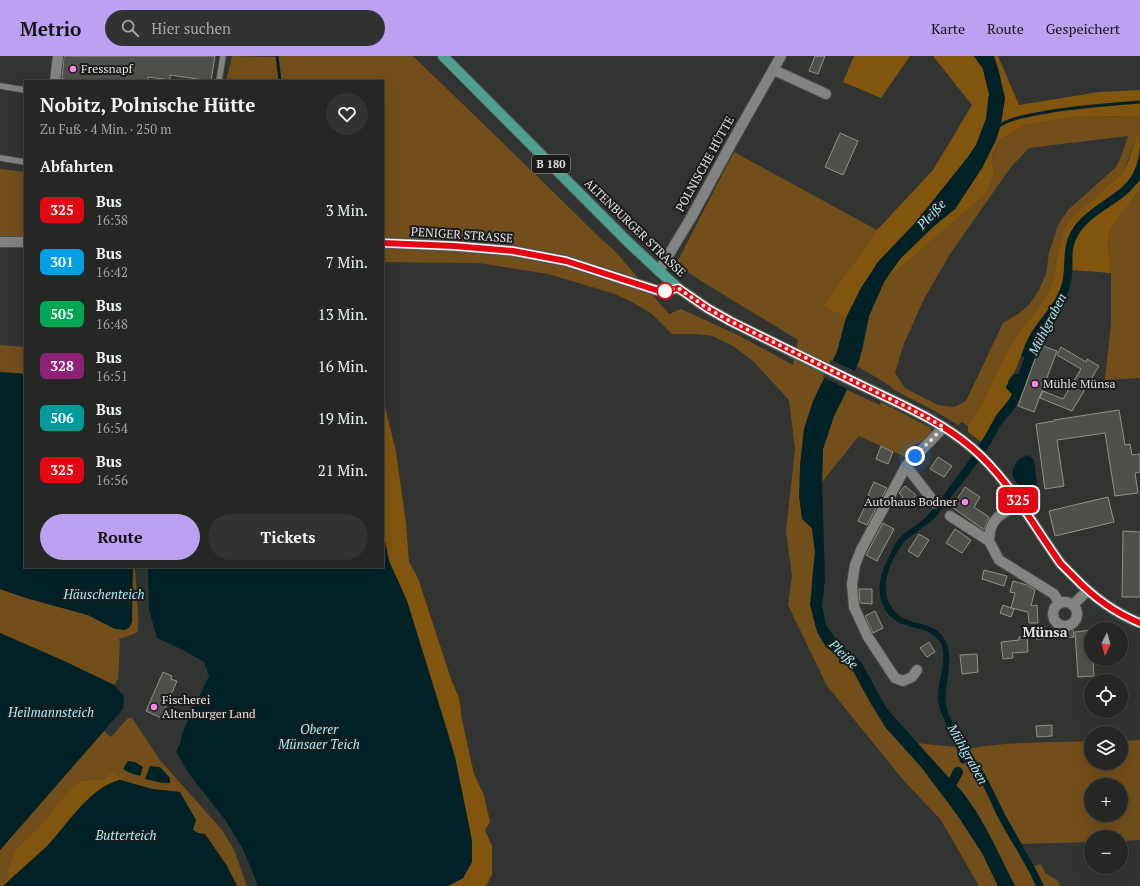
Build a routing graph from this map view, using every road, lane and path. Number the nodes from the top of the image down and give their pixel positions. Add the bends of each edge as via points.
1 (58, 56) edge
2 (223, 56) edge
3 (443, 56) edge
4 (781, 56) edge
5 (774, 70) junction
6 (55, 80) edge
7 (219, 80) edge
8 (0, 86) edge
9 (24, 90) edge
10 (826, 94) dead end
11 (0, 158) edge
12 (24, 162) edge
13 (0, 242) edge
14 (24, 242) edge
15 (384, 243) edge
16 (659, 271) junction
17 (678, 288) junction
18 (944, 427) junction
19 (906, 466) junction
20 (1019, 502) junction
21 (935, 503) dead end
22 (950, 516) dead end
23 (989, 541) junction
24 (1087, 591) junction
25 (1060, 603) junction
26 (1073, 605) junction
27 (1140, 623) edge
28 (917, 670) dead end

1 - 6 street
2 - 7 lane
3 - 16 main road, ALTENBURGER STRASSE / B 180
4 - 5 street, POLNISCHE HÜTTE
5 - 10 street
5 - 16 street, POLNISCHE HÜTTE
8 - 9 lane
11 - 12 lane
13 - 14 street
15 - 17 street, PENIGER STRASSE via 513,251 566,261 662,292
16 - 17 main road, ALTENBURGER STRASSE / B 180
17 - 18 main road, ALTENBURGER STRASSE / B 180 via 730,321
18 - 19 street
18 - 20 main road, B 180 via 972,448
19 - 21 street
19 - 28 street via 861,550 852,584 854,607 868,637 895,678 903,681 912,677
20 - 23 street via 993,523
20 - 24 main road, B 180 via 1062,564
22 - 23 street
23 - 25 street via 998,560 1054,594
24 - 26 street
24 - 27 main road, B 180 via 1099,601
25 - 26 street
25 - 26 street via 1053,613 1055,621 1061,626 1069,625 1075,620 1077,612

